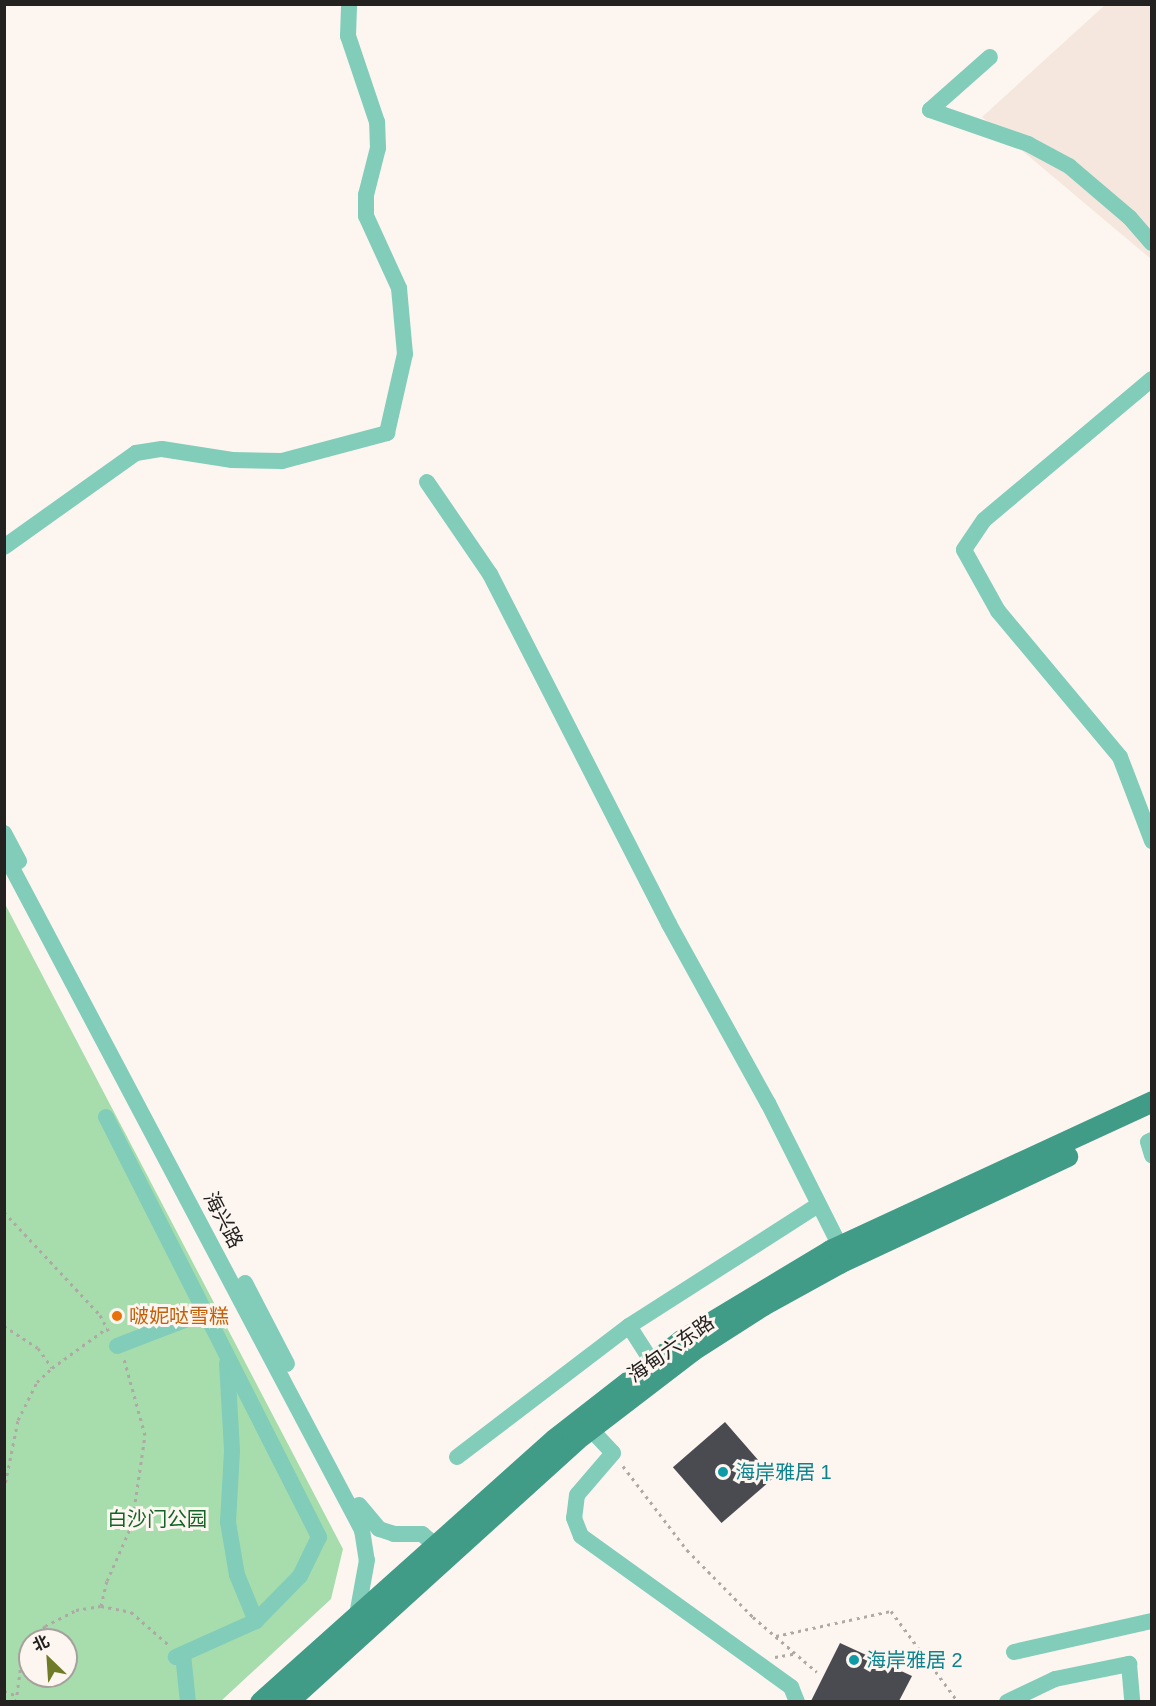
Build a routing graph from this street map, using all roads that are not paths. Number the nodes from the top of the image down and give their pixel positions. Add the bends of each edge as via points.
1 (349, 4) edge
2 (990, 57) dead end
3 (1152, 243) edge
4 (1152, 379) edge
5 (426, 482) dead end
6 (4, 547) edge
7 (4, 833) edge
8 (1152, 841) edge
9 (4, 853) edge
10 (1152, 1101) edge
11 (1152, 1116) edge
12 (106, 1117) dead end
13 (1152, 1140) edge
14 (1152, 1155) edge
15 (818, 1204) junction
16 (844, 1253) junction
17 (203, 1313) junction
18 (628, 1326) junction
19 (117, 1346) road end
20 (226, 1357) junction
21 (656, 1368) junction
22 (585, 1423) junction
23 (458, 1457) dead end
24 (435, 1545) junction
25 (357, 1615) junction
26 (1152, 1621) edge
27 (256, 1622) junction
28 (1014, 1652) dead end
29 (188, 1701) edge
30 (260, 1701) edge
31 (287, 1701) edge
32 (797, 1701) edge
33 (1007, 1701) edge
34 (1132, 1701) edge

1 - 6 street via 348,36 377,122 378,148 366,195 366,216 399,288 405,354 387,433 282,461 232,460 162,449 136,453
2 - 3 street via 930,110 1028,144 1069,166 1130,218
4 - 8 street via 984,520 964,550 998,611 1120,757
5 - 15 street via 490,574
7 - 24 street, 海兴路 via 364,1513 384,1531 422,1534
9 - 25 street, 海兴路 via 362,1530 367,1560
10 - 16 main road, 海甸六东路
11 - 16 main road, 海甸六东路
12 - 17 street
13 - 14 street
15 - 16 street
15 - 18 street
16 - 21 main road, 海甸六东路 via 774,1281
17 - 19 street
17 - 20 street
18 - 21 street
18 - 23 street
20 - 27 street via 232,1451 228,1522 237,1575
20 - 27 street via 319,1537 300,1576
21 - 22 main road, 海甸六东路
22 - 24 main road, 海甸六东路
22 - 31 main road, 海甸六东路
22 - 32 street via 613,1453 577,1495 574,1518 581,1536 790,1687
24 - 25 main road, 海甸六东路
25 - 30 main road, 海甸六东路
26 - 28 street
27 - 29 street via 180,1655
33 - 34 street via 1055,1679 1129,1664

